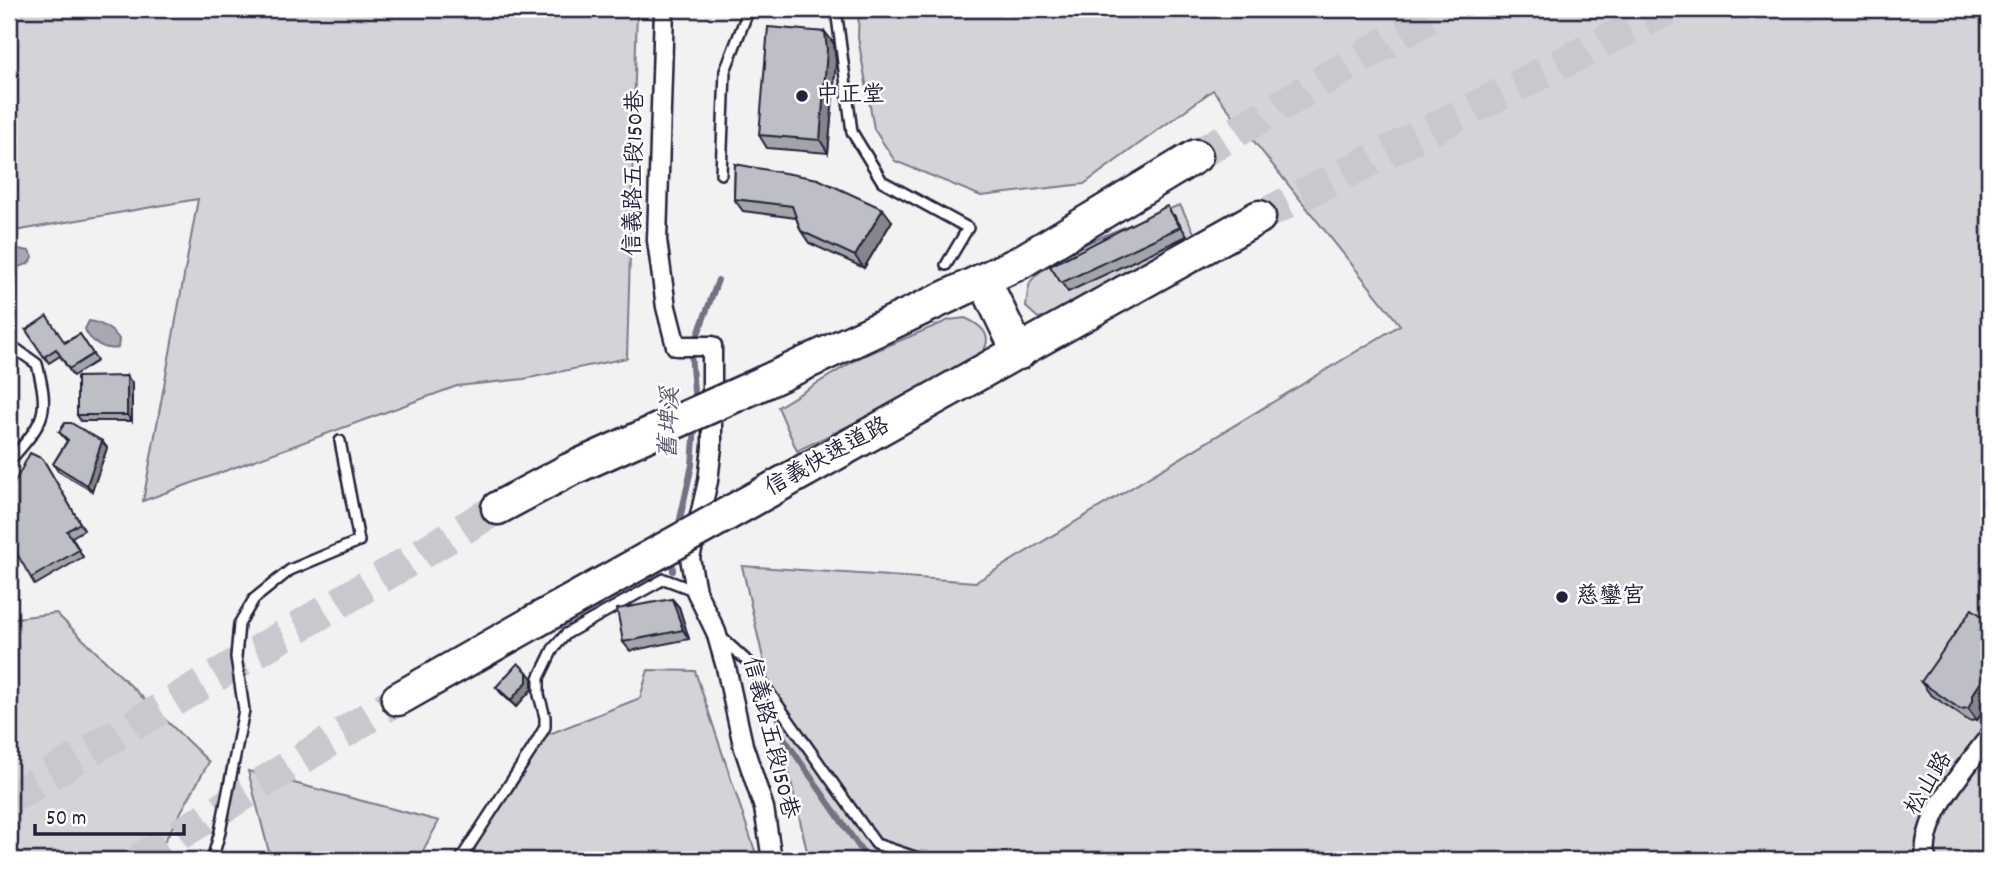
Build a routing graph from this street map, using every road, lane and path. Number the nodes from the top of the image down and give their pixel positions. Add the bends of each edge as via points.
1 (664, 9) edge
2 (749, 9) edge
3 (836, 9) edge
4 (1196, 156) tunnel mouth
5 (721, 174) dead end
6 (1259, 217) tunnel mouth
7 (946, 265) dead end
8 (984, 280) junction
9 (9, 344) edge
10 (1019, 353) junction
11 (340, 441) dead end
12 (9, 458) edge
13 (498, 508) tunnel mouth
14 (696, 591) junction
15 (716, 632) junction
16 (398, 699) tunnel mouth
17 (1989, 737) edge
18 (212, 860) edge
19 (460, 860) edge
20 (772, 860) edge
21 (923, 860) edge
22 (1926, 860) edge

1 - 14 street, 信義路五段150巷 via 657,240 666,307 676,346 712,346 712,447 690,558
2 - 5 lane via 725,71
3 - 7 lane via 852,132 881,181 968,228
4 - 8 highway
6 - 10 highway, 信義快速道路
8 - 10 highway
8 - 13 highway, bridge via 569,470
9 - 12 lane via 37,364 45,396 38,428
10 - 16 highway, 信義快速道路, bridge
11 - 18 lane via 359,541 290,570 254,599 239,624 236,657 244,710
14 - 15 street, 信義路五段150巷
14 - 19 lane via 664,579 566,634 539,678 545,727
15 - 20 street, 信義路五段150巷 via 743,746 764,808
15 - 21 lane via 747,661 876,844
17 - 22 street, 松山路 via 1929,828

